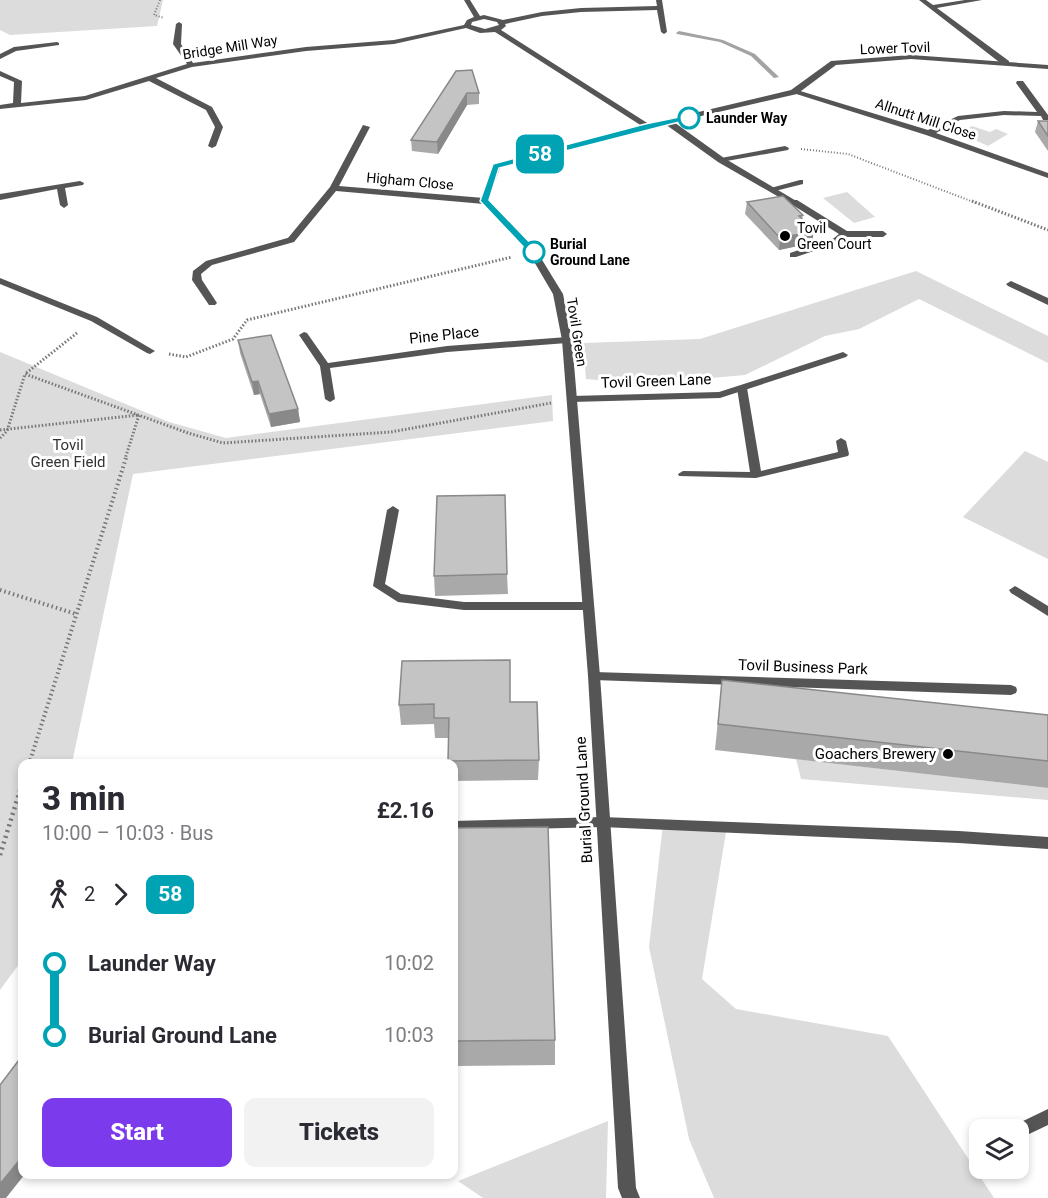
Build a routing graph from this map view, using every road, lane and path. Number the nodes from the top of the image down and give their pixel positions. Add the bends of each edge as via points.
1 (467, 0) edge
2 (922, 0) edge
3 (979, 0) edge
4 (659, 4) edge
5 (931, 7) junction
6 (478, 18) junction
7 (503, 22) junction
8 (179, 24) dead end
9 (467, 26) junction
10 (496, 30) junction
11 (664, 32) dead end
12 (57, 44) dead end
13 (0, 57) edge
14 (1006, 63) junction
15 (191, 65) junction
16 (1048, 67) edge
17 (0, 73) edge
18 (151, 79) junction
19 (1020, 83) dead end
20 (794, 92) junction
21 (17, 105) junction
22 (0, 107) edge
23 (1046, 118) edge
24 (668, 123) junction
25 (648, 126) junction
26 (366, 127) dead end
27 (929, 133) junction
28 (212, 146) dead end
29 (786, 148) joint
30 (722, 160) junction
31 (1048, 176) edge
32 (800, 182) dead end
33 (80, 183) dead end
34 (61, 186) junction
35 (334, 188) junction
36 (771, 189) junction
37 (0, 197) edge
38 (484, 201) junction
39 (64, 205) dead end
40 (1048, 230) edge
41 (845, 234) junction
42 (883, 234) dead end
43 (534, 252) junction
44 (793, 255) dead end
45 (0, 281) edge
46 (1011, 284) dead end
47 (212, 303) dead end
48 (1048, 303) edge
49 (94, 319) junction
50 (304, 335) dead end
51 (567, 340) junction
52 (150, 351) joint
53 (843, 355) dead end
54 (325, 366) junction
55 (25, 374) junction
56 (742, 388) junction
57 (330, 399) dead end
58 (572, 399) junction
59 (139, 415) junction
60 (0, 430) edge
61 (7, 431) junction
62 (0, 438) edge
63 (841, 441) dead end
64 (683, 474) dead end
65 (756, 475) junction
66 (393, 510) dead end
67 (0, 590) edge
68 (1015, 590) dead end
69 (588, 606) junction
70 (1048, 612) edge
71 (76, 614) junction
72 (594, 676) junction
73 (1011, 690) dead end
74 (31, 759) edge
75 (18, 797) edge
76 (602, 822) junction
77 (458, 826) edge
78 (1048, 843) edge
79 (0, 855) edge
80 (1048, 1117) edge
81 (1029, 1126) edge
82 (631, 1198) edge

1 - 6 street
2 - 5 street
3 - 5 street
4 - 7 street via 538,13
4 - 11 street
5 - 14 street
6 - 7 street
6 - 9 street
7 - 10 street
8 - 15 street via 177,44
9 - 10 street via 479,31
9 - 15 street, Bridge Mill Way via 394,42
10 - 25 street
12 - 13 street via 14,49
14 - 16 street, Lower Tovil
14 - 20 street, Lower Tovil via 911,57 834,63
15 - 18 street, Bridge Mill Way
17 - 21 street via 18,81
18 - 21 street, Bridge Mill Way via 86,98
18 - 28 street via 209,109 219,127
19 - 23 street
20 - 24 street
20 - 27 street, Allnutt Mill Close
21 - 22 street, Bridge Mill Way
23 - 27 street via 1004,113 958,118
24 - 25 street
24 - 30 street
25 - 38 street via 496,166
26 - 35 street, Higham Close
27 - 31 street, Allnutt Mill Close
29 - 30 street
29 - 40 path via 848,154
30 - 36 street
32 - 36 street
33 - 34 street
34 - 37 street
34 - 39 street
35 - 38 street, Higham Close
35 - 47 street, Higham Close via 291,240 201,268 196,273 197,280
36 - 41 street
38 - 43 street, Tovil Green
41 - 42 street
41 - 44 street
43 - 51 street, Tovil Green via 558,294
43 - 52 path via 248,320 234,339 186,357
45 - 49 street
46 - 48 street
49 - 52 street
49 - 55 path
50 - 54 street
51 - 54 street, Pine Place via 447,349
51 - 58 street, Tovil Green
53 - 56 street, Tovil Green Lane
54 - 57 street
55 - 59 path
55 - 61 path
56 - 58 street, Tovil Green Lane via 720,394
56 - 65 street
58 - 59 path via 391,432 223,443
58 - 69 street, Burial Ground Lane
59 - 61 path
59 - 71 path
60 - 61 path
61 - 62 path
63 - 65 street via 844,454
64 - 65 street
66 - 69 street via 379,586 398,598 464,606
67 - 71 path
68 - 70 street
69 - 72 street, Burial Ground Lane
71 - 74 path
72 - 73 street, Tovil Business Park
72 - 76 street, Burial Ground Lane
75 - 79 path
76 - 77 street
76 - 78 street
76 - 82 street, Burial Ground Lane via 626,1176
80 - 81 street

